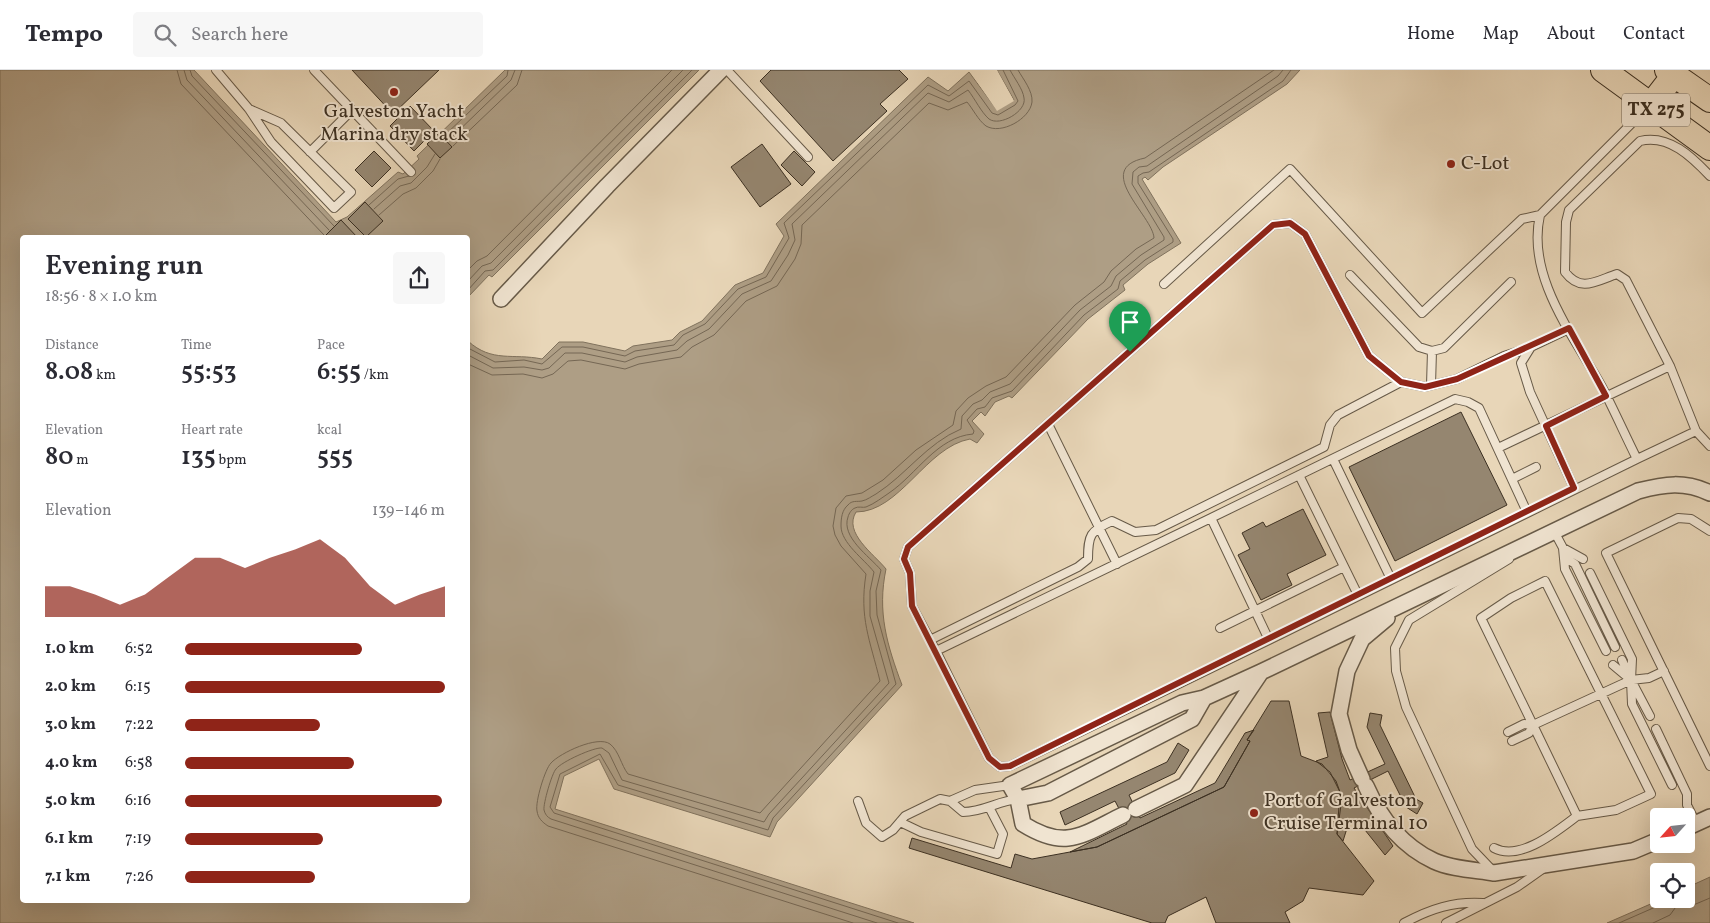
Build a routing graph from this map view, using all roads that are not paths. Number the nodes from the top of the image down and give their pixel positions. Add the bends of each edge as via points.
1 (216, 70) edge
2 (314, 70) edge
3 (721, 70) edge
4 (727, 70) edge
5 (1602, 70) edge
6 (1673, 72) edge
7 (1710, 100) edge
8 (1650, 106) junction
9 (249, 109) junction
10 (352, 110) junction
11 (1710, 148) edge
12 (310, 152) junction
13 (808, 157) dead end
14 (411, 172) dead end
15 (1710, 176) edge
16 (1540, 216) junction
17 (1350, 275) dead end
18 (1511, 282) dead end
19 (1164, 284) dead end
20 (501, 299) dead end
21 (1569, 328) junction
22 (1531, 347) junction
23 (1432, 351) junction
24 (1670, 366) junction
25 (1401, 382) junction
26 (1431, 385) junction
27 (1606, 396) junction
28 (1048, 424) junction
29 (1546, 426) junction
30 (1696, 430) junction
31 (1710, 446) edge
32 (1498, 448) junction
33 (1333, 459) junction
34 (1636, 459) junction
35 (1536, 467) dead end
36 (1299, 475) junction
37 (1512, 479) junction
38 (1574, 488) junction
39 (1710, 493) edge
40 (1527, 512) junction
41 (1211, 518) junction
42 (1099, 527) junction
43 (1554, 531) junction
44 (1710, 532) edge
45 (1524, 546) junction
46 (1564, 553) junction
47 (1583, 559) dead end
48 (1117, 564) junction
49 (1344, 567) junction
50 (1590, 573) dead end
51 (1391, 579) junction
52 (1358, 595) junction
53 (1403, 604) junction
54 (1255, 611) junction
55 (1220, 628) dead end
56 (930, 640) junction
57 (1269, 640) junction
58 (1615, 647) dead end
59 (936, 651) junction
60 (1606, 651) dead end
61 (1622, 660) dead end
62 (1613, 665) dead end
63 (1664, 671) junction
64 (1261, 672) junction
65 (1631, 680) junction
66 (1602, 694) junction
67 (1204, 698) junction
68 (1650, 716) dead end
69 (1533, 725) junction
70 (1656, 729) dead end
71 (1508, 732) dead end
72 (1512, 741) dead end
73 (1710, 766) edge
74 (1010, 785) junction
75 (1672, 785) dead end
76 (1018, 799) junction
77 (1678, 799) dead end
78 (858, 801) dead end
79 (950, 801) junction
80 (1687, 805) junction
81 (989, 807) junction
82 (1577, 816) junction
83 (900, 822) junction
84 (1698, 823) edge
85 (1650, 844) edge
86 (1494, 848) dead end
87 (1549, 864) junction
88 (1494, 873) junction
89 (1485, 903) junction
90 (1404, 923) edge
91 (1446, 923) edge

1 - 9 lane
2 - 10 lane
3 - 20 street
4 - 13 lane
5 - 8 main road, TX 275
6 - 7 main road, TX 275
6 - 8 main road
8 - 11 main road, TX 275
8 - 16 lane
9 - 12 lane via 281,123
9 - 12 lane via 271,142 334,208 351,192
10 - 12 lane
10 - 14 lane
15 - 24 lane via 1692,157 1666,141 1652,138 1640,141 1569,210 1566,222 1565,272 1572,281 1583,285 1617,274 1626,280
16 - 19 lane via 1522,220 1422,313 1290,169
16 - 21 lane via 1538,243 1543,273 1554,303
17 - 23 lane via 1419,347
18 - 23 lane via 1444,348
21 - 22 lane
21 - 27 lane
22 - 26 lane via 1457,379
22 - 29 lane via 1521,363
23 - 26 lane
24 - 27 lane
24 - 30 lane
25 - 26 lane via 1425,387
25 - 28 lane via 1369,356 1305,234 1290,223 1273,225
25 - 42 lane via 1338,415 1330,425 1324,447 1156,530 1135,532 1112,521
27 - 29 lane
27 - 34 lane
28 - 42 lane
28 - 56 lane via 908,547 904,559 910,573 912,606
29 - 32 lane
29 - 38 lane
30 - 31 lane
30 - 34 lane
32 - 33 lane via 1479,408 1455,399
32 - 37 lane
33 - 36 lane
33 - 51 lane
34 - 38 lane
35 - 37 lane
36 - 41 lane
36 - 49 lane
37 - 40 lane
38 - 40 lane
39 - 43 street via 1669,483 1638,491
40 - 51 lane
41 - 48 lane
41 - 54 lane
42 - 48 lane
42 - 56 lane via 1088,541 1088,559 1078,567
43 - 45 street
43 - 46 lane
44 - 63 lane via 1691,519 1678,518 1606,553
45 - 53 street
45 - 88 lane via 1508,561 1409,620 1395,648 1396,671 1406,707 1472,849
46 - 47 lane
46 - 58 lane via 1574,564
46 - 60 lane via 1565,569
48 - 59 lane
49 - 52 lane
49 - 54 lane
50 - 65 lane via 1632,659
51 - 52 lane
52 - 57 lane
53 - 64 street
53 - 88 street via 1362,639 1347,671 1339,714 1350,750 1375,806 1401,840 1435,862
54 - 55 lane
54 - 57 lane
56 - 59 lane
57 - 59 lane via 1010,766 1000,767 989,758
61 - 65 lane
62 - 65 lane
63 - 65 lane via 1649,678
63 - 73 lane
64 - 67 street
64 - 76 street via 1185,785 1071,840 1040,834 1023,824
65 - 66 lane
65 - 68 lane
65 - 75 lane via 1632,704
66 - 69 lane
66 - 69 lane via 1545,581 1481,618
66 - 82 lane via 1651,794 1616,810
67 - 74 street via 1182,703
67 - 76 street via 1192,719 1048,793
69 - 71 lane via 1524,724
69 - 72 lane via 1529,733
69 - 82 lane
70 - 80 lane via 1687,794
74 - 76 street
74 - 79 lane via 975,790
76 - 81 lane via 1000,801
77 - 80 lane
78 - 83 lane via 866,823 882,837
79 - 81 lane via 963,812 978,812
79 - 83 lane via 940,799 905,816
80 - 84 lane
81 - 83 lane via 1003,834 997,854 921,832
82 - 86 lane via 1558,831 1523,849 1502,853
85 - 87 street via 1633,852
87 - 88 street
87 - 89 lane
89 - 90 lane via 1466,902 1437,907
89 - 91 lane

